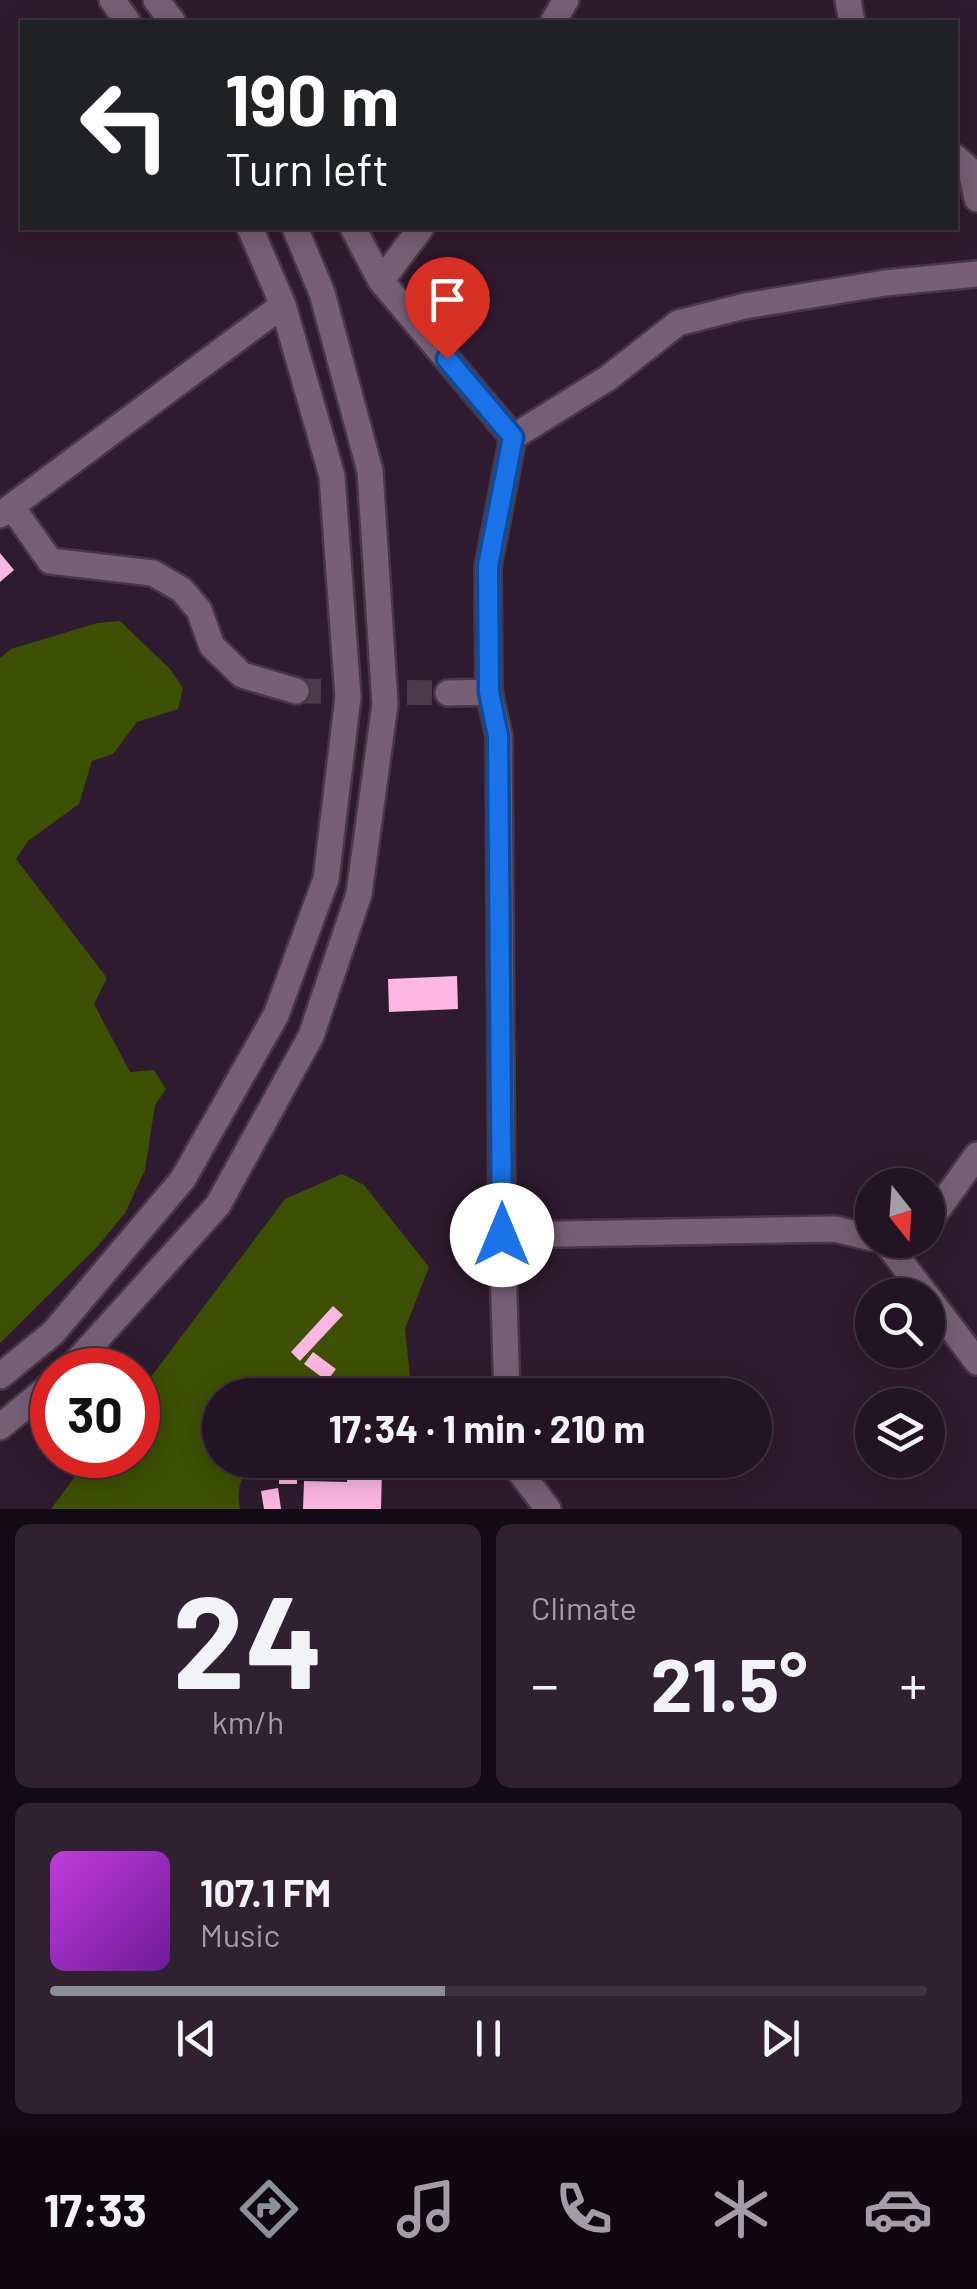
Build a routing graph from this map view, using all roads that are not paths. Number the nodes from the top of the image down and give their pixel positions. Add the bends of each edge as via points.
1 (968, 166) edge
2 (977, 199) edge
3 (251, 230) edge
4 (296, 230) edge
5 (354, 230) edge
6 (420, 230) edge
7 (977, 274) edge
8 (382, 281) junction
9 (283, 305) junction
10 (513, 437) junction
11 (6, 511) edge
12 (296, 691) tunnel mouth
13 (448, 692) tunnel mouth
14 (489, 692) junction
15 (977, 1154) edge
16 (945, 1198) edge
17 (855, 1234) edge
18 (502, 1235) junction
19 (896, 1258) edge
20 (913, 1278) edge
21 (945, 1320) edge
22 (89, 1348) edge
23 (977, 1362) edge
24 (0, 1376) edge
25 (506, 1378) edge
26 (30, 1402) edge
27 (0, 1427) edge
28 (524, 1478) edge
29 (548, 1509) edge

1 - 2 street
3 - 9 street
4 - 22 street via 322,292 370,472 384,704 359,894 311,1036 218,1205
5 - 8 street
6 - 8 street
7 - 10 street via 745,306 678,324 608,378
8 - 10 street
9 - 11 street
9 - 24 street via 332,476 348,698 326,880 276,1015 184,1180 54,1334
10 - 14 street via 488,566
11 - 12 street via 50,561 154,573 182,590 200,610 212,646 242,674
13 - 14 street
14 - 18 street via 498,736
15 - 16 street
17 - 18 street
18 - 25 street
19 - 20 street
21 - 23 street
26 - 27 street
28 - 29 street

